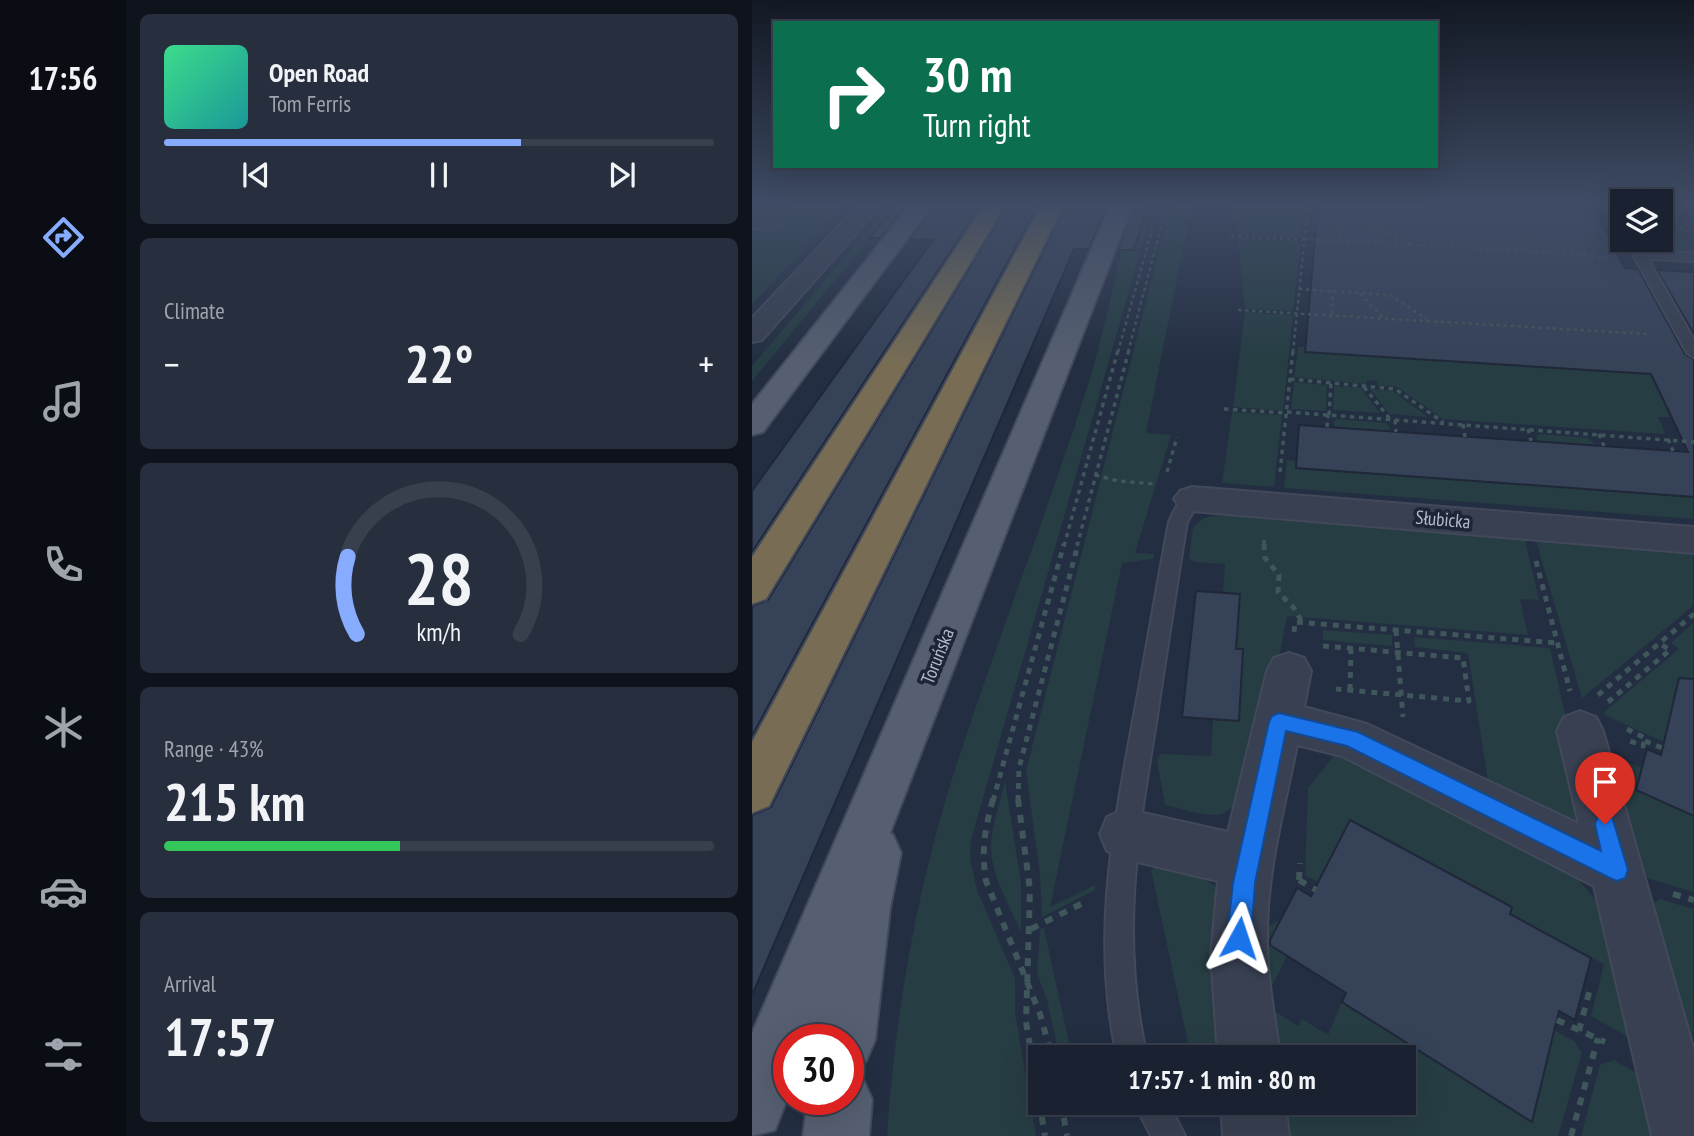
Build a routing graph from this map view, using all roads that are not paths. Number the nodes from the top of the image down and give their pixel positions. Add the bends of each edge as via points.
1 (823, 257) edge
2 (882, 257) edge
3 (963, 257) edge
4 (1027, 257) edge
5 (1100, 257) edge
6 (1641, 257) edge
7 (752, 334) edge
8 (1694, 353) edge
9 (752, 425) edge
10 (1178, 491) joint
11 (1694, 540) edge
12 (752, 589) edge
13 (1594, 720) road end
14 (902, 742) junction
15 (752, 790) edge
16 (1125, 834) junction
17 (1271, 870) junction
18 (1617, 870) junction
19 (847, 1024) edge
20 (1129, 1045) edge
21 (1248, 1045) edge
22 (752, 1107) edge
23 (838, 1115) edge
24 (1157, 1115) edge
25 (1254, 1115) edge
26 (836, 1136) edge
27 (1169, 1136) edge
28 (1256, 1136) edge
29 (1685, 1136) edge

1 - 7 street
2 - 9 main road
3 - 12 highway
4 - 15 highway
5 - 14 main road, Toruńska
6 - 8 lane
10 - 11 street, Słubicka via 1271,505
10 - 16 lane via 1183,510
13 - 18 street
14 - 19 main road via 863,908
14 - 22 main road, Toruńska
16 - 17 street
16 - 20 lane via 1116,965
17 - 18 street via 1287,680 1344,735
17 - 21 street via 1239,938
18 - 29 street
23 - 26 main road
24 - 27 lane
25 - 28 street

